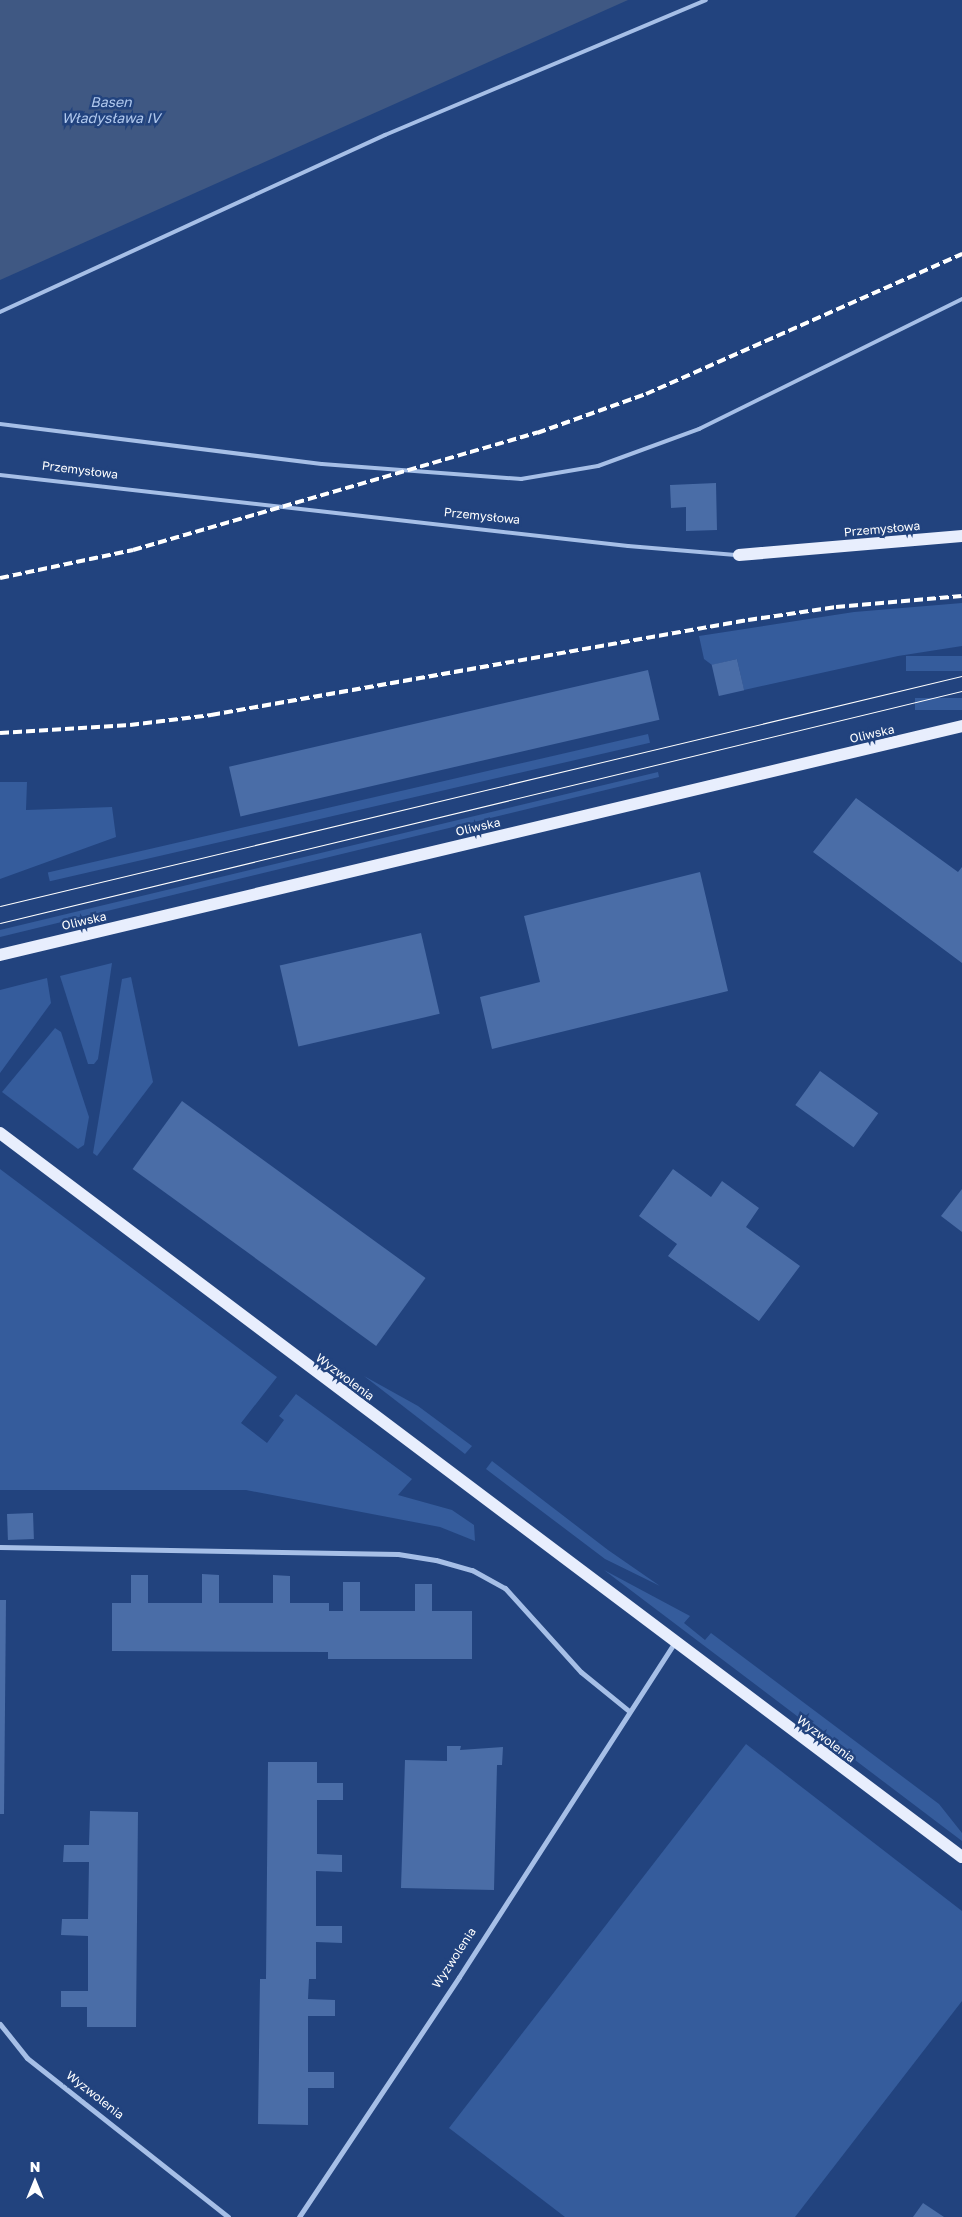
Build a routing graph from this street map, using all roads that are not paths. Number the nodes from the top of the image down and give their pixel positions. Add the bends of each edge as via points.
1 (706, 0) edge
2 (962, 299) edge
3 (0, 312) edge
4 (0, 424) edge
5 (0, 475) edge
6 (962, 536) edge
7 (739, 555) joint
8 (962, 726) edge
9 (0, 955) edge
10 (0, 1133) edge
11 (0, 1547) edge
12 (674, 1643) junction
13 (629, 1711) junction
14 (962, 1857) edge
15 (0, 2024) edge
16 (228, 2217) edge
17 (299, 2217) edge

1 - 3 lane via 385,135
2 - 4 lane via 699,429 598,466 521,478 322,464
5 - 7 lane, Przemysłowa via 618,545
6 - 7 main road, Przemysłowa
8 - 9 main road, Oliwska
10 - 12 main road, Wyzwolenia
11 - 13 street via 398,1554 436,1560 472,1570 505,1588 581,1672
12 - 13 street, Wyzwolenia
12 - 14 main road, Wyzwolenia
13 - 17 street, Wyzwolenia via 459,1977
15 - 16 street, Wyzwolenia via 11,2043 27,2058

